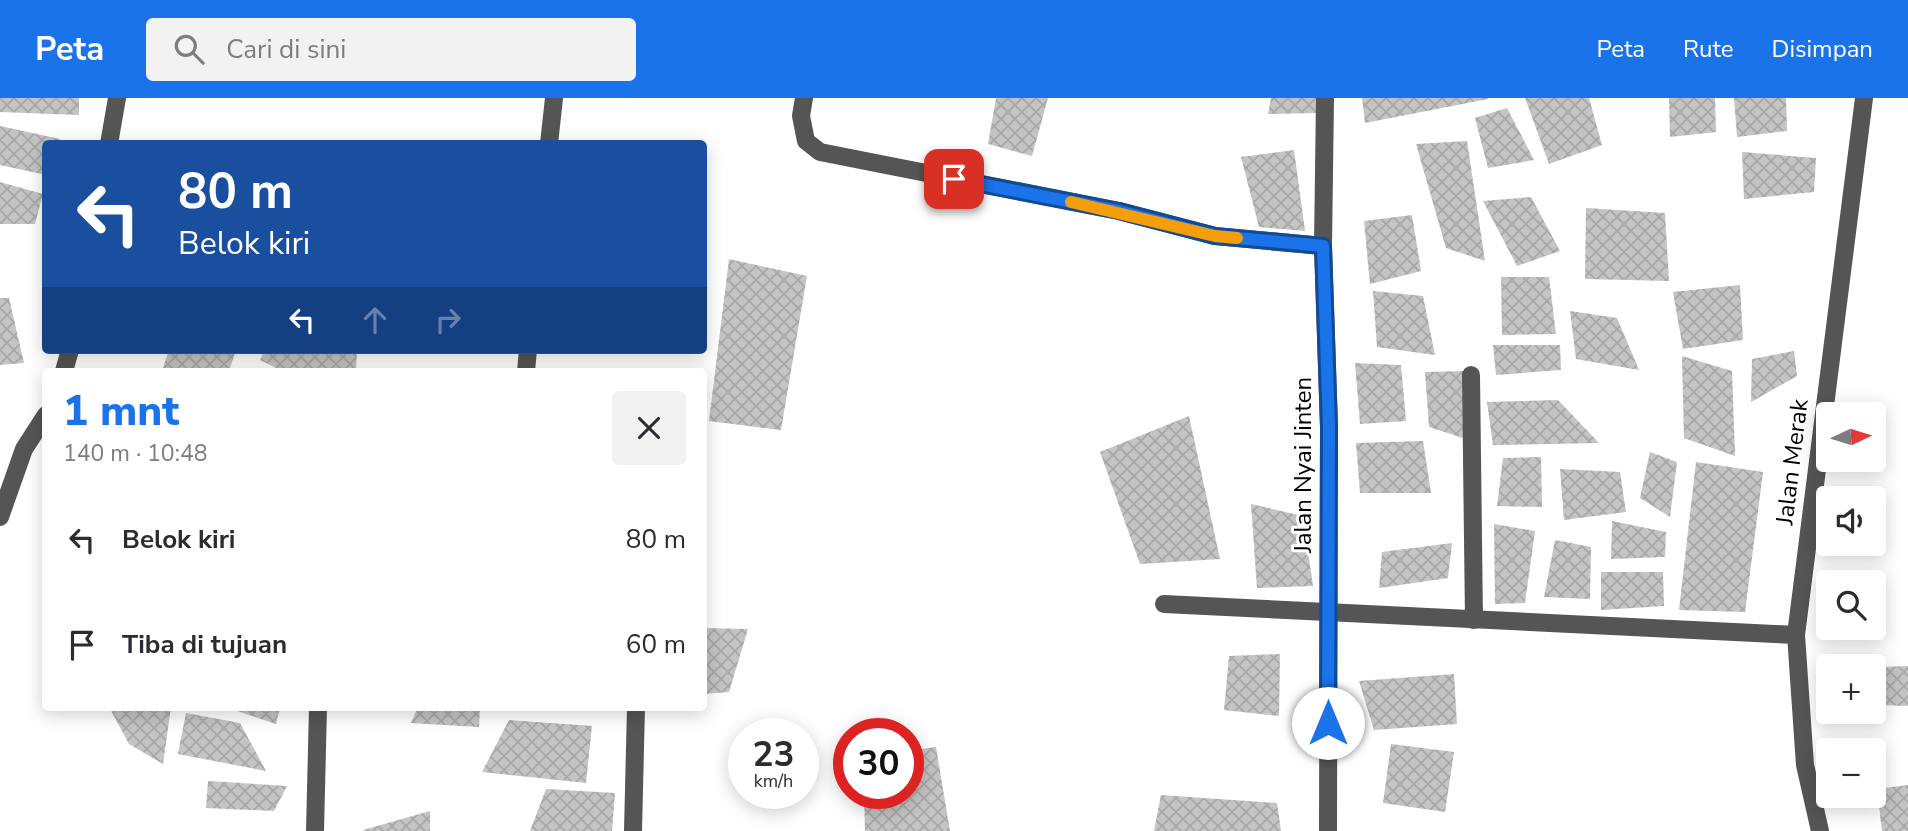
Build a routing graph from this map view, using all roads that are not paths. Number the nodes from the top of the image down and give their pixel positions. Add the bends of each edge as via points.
1 (117, 98) edge
2 (554, 98) edge
3 (804, 98) edge
4 (1325, 98) edge
5 (1864, 98) edge
6 (110, 140) edge
7 (549, 140) edge
8 (1323, 246) junction
9 (1472, 375) dead end
10 (42, 421) edge
11 (0, 517) edge
12 (1164, 604) dead end
13 (1328, 614) junction
14 (1474, 620) junction
15 (1796, 635) junction
16 (318, 711) edge
17 (636, 711) edge
18 (315, 831) edge
19 (633, 831) edge
20 (1328, 831) edge
21 (1820, 831) edge

1 - 6 street
2 - 7 street
3 - 8 street via 801,116 806,141 820,152 1119,211 1215,236
4 - 8 street, Jalan Nyai Jinten
5 - 15 street, Jalan Merak
8 - 13 street, Jalan Nyai Jinten via 1329,427
9 - 14 street
10 - 11 street via 24,449
12 - 13 street
13 - 14 street
13 - 20 street, Jalan Nyai Jinten
14 - 15 street
15 - 21 street, Jalan Merak via 1804,765
16 - 18 street
17 - 19 street

